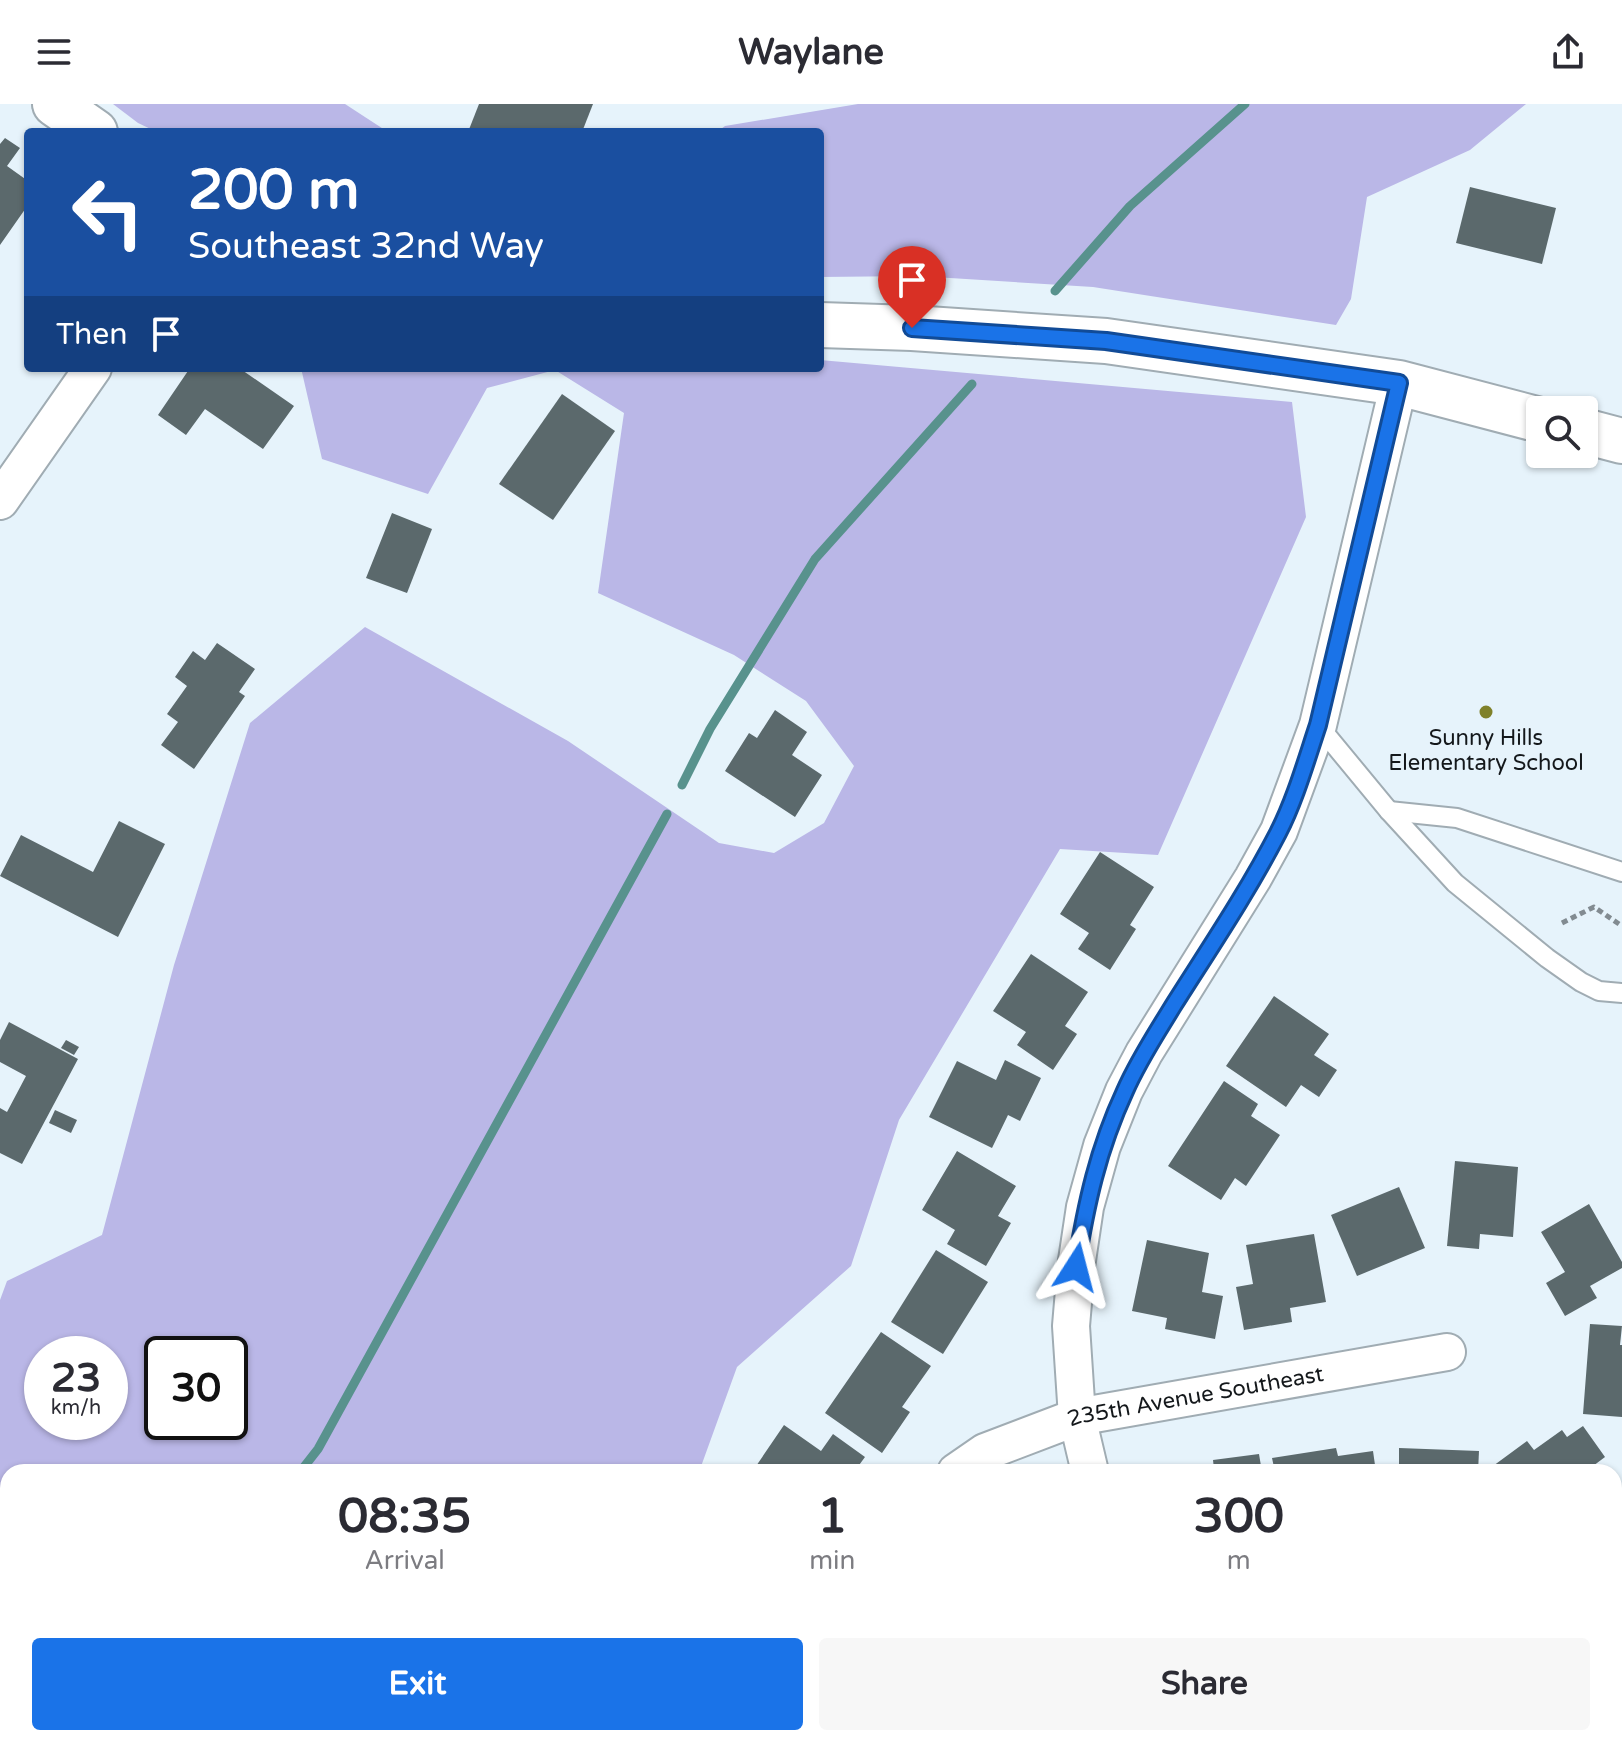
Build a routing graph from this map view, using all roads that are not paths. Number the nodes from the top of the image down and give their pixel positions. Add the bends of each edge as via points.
1 (55, 104) edge
2 (89, 128) edge
3 (824, 325) edge
4 (90, 372) edge
5 (1399, 383) junction
6 (1526, 416) edge
7 (1598, 435) edge
8 (1622, 441) edge
9 (0, 501) edge
10 (1318, 725) junction
11 (1389, 811) junction
12 (1622, 872) edge
13 (1622, 993) edge
14 (1447, 1352) dead end
15 (1077, 1417) junction
16 (968, 1464) edge
17 (1088, 1464) edge

1 - 2 street
3 - 5 street via 1106,341
4 - 9 street
5 - 6 street
5 - 10 street
7 - 8 street
10 - 11 lane
10 - 15 street via 1279,831 1144,1053 1102,1146 1085,1207 1075,1282 1071,1326
11 - 12 lane via 1457,818
11 - 13 lane via 1455,883 1547,958 1599,991
14 - 15 street, 235th Avenue Southeast
15 - 16 street, 235th Avenue Southeast via 985,1452
15 - 17 street

